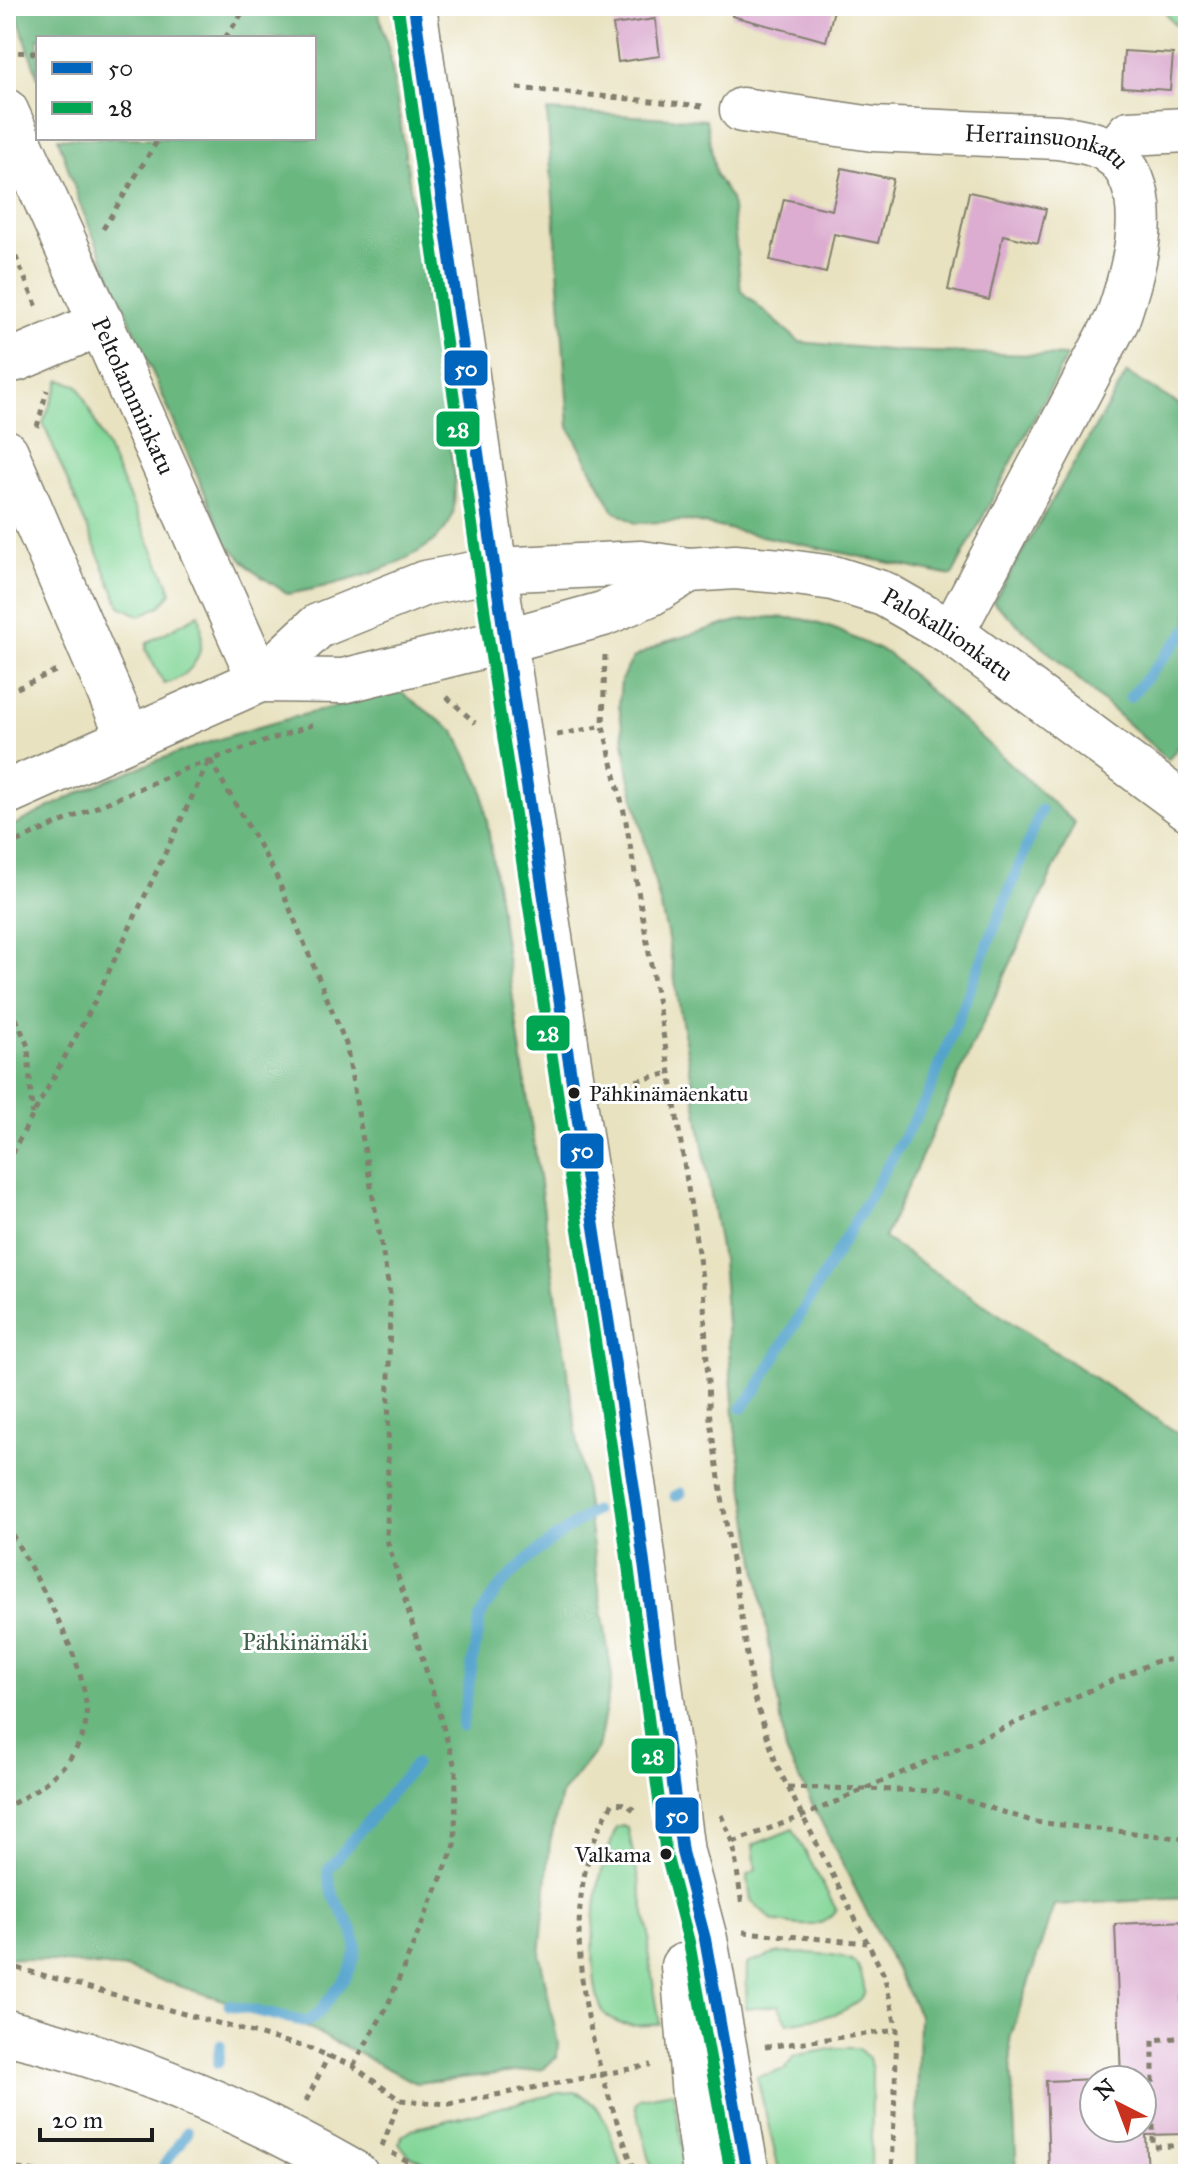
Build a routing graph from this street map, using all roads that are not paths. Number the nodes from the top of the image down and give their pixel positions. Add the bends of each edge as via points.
1 (414, 6) edge
2 (742, 110) road end
3 (6, 111) edge
4 (1187, 130) edge
5 (1112, 154) junction
6 (102, 323) junction
7 (17, 356) edge
8 (24, 447) edge
9 (495, 570) junction
10 (689, 570) junction
11 (952, 633) junction
12 (505, 641) junction
13 (260, 680) junction
14 (147, 730) junction
15 (1182, 792) edge
16 (6, 793) edge
17 (682, 1852) junction
18 (6, 2032) edge
19 (369, 2161) edge
20 (705, 2174) edge
21 (747, 2174) edge

1 - 9 street
2 - 5 street, Herrainsuonkatu via 873,129 1058,137 1085,141
3 - 6 street, Peltolamminkatu
4 - 5 street via 1129,133
5 - 11 street, Herrainsuonkatu via 1129,177 1136,201 1139,227 1131,282 1117,320
6 - 7 street
6 - 13 street, Peltolamminkatu
8 - 14 street
9 - 10 street, Palokallionkatu via 641,563
9 - 12 street
9 - 13 street via 425,583 318,626
10 - 11 street, Palokallionkatu via 735,567 833,578 884,594
10 - 12 street, Palokallionkatu via 603,614
11 - 15 street, Palokallionkatu
12 - 13 street via 343,681
12 - 17 street via 576,1094
13 - 14 street
14 - 16 street
17 - 20 street via 682,1956
17 - 21 street via 705,1939
18 - 19 street via 156,2077 288,2135

